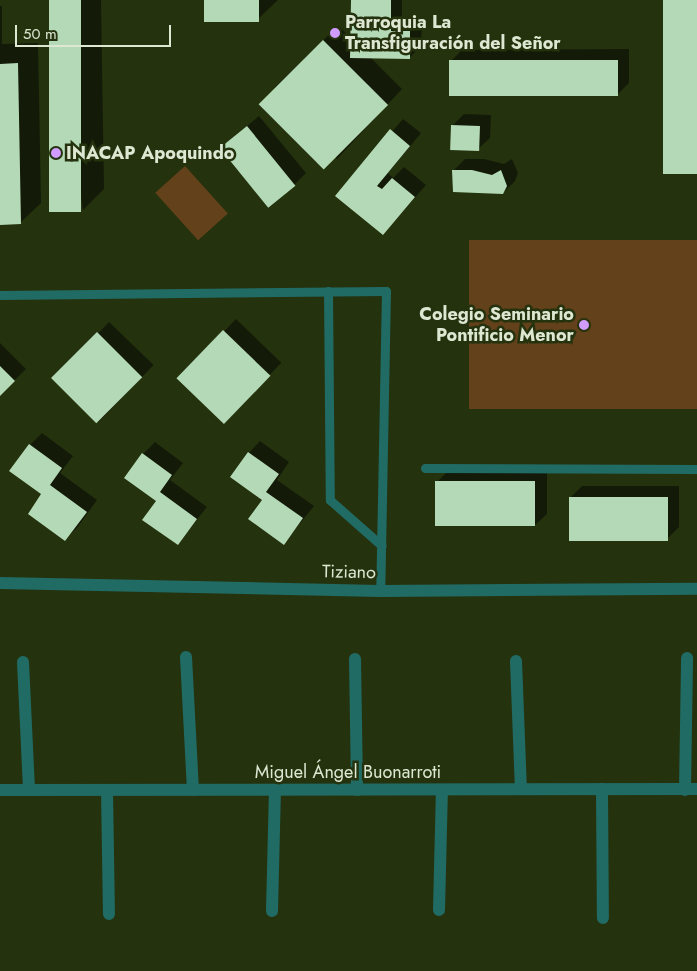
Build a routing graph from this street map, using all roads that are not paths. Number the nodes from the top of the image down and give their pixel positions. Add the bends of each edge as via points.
1 (328, 291) junction
2 (0, 295) edge
3 (426, 468) dead end
4 (697, 469) edge
5 (382, 546) junction
6 (0, 583) edge
7 (697, 589) edge
8 (380, 591) junction
9 (186, 657) dead end
10 (687, 658) dead end
11 (355, 659) dead end
12 (516, 661) dead end
13 (23, 662) dead end
14 (522, 789) junction
15 (602, 789) junction
16 (0, 790) edge
17 (29, 790) junction
18 (107, 790) junction
19 (193, 790) junction
20 (276, 790) junction
21 (358, 790) junction
22 (442, 790) junction
23 (691, 790) edge
24 (439, 910) dead end
25 (272, 911) dead end
26 (109, 914) dead end
27 (603, 918) dead end

1 - 2 lane
1 - 5 lane via 330,500
1 - 5 lane via 386,291
3 - 4 lane
5 - 8 lane
6 - 8 street, Tiziano
7 - 8 street, Tiziano
9 - 19 street
10 - 23 street
11 - 21 street
12 - 14 street
13 - 17 street
14 - 15 street, Miguel Ángel Buonarroti
14 - 22 street, Miguel Ángel Buonarroti
15 - 23 street, Miguel Ángel Buonarroti
15 - 27 street
16 - 17 street, Miguel Ángel Buonarroti
17 - 18 street, Miguel Ángel Buonarroti
18 - 19 street, Miguel Ángel Buonarroti
18 - 26 street
19 - 20 street, Miguel Ángel Buonarroti
20 - 21 street, Miguel Ángel Buonarroti
20 - 25 street
21 - 22 street, Miguel Ángel Buonarroti
22 - 24 street

